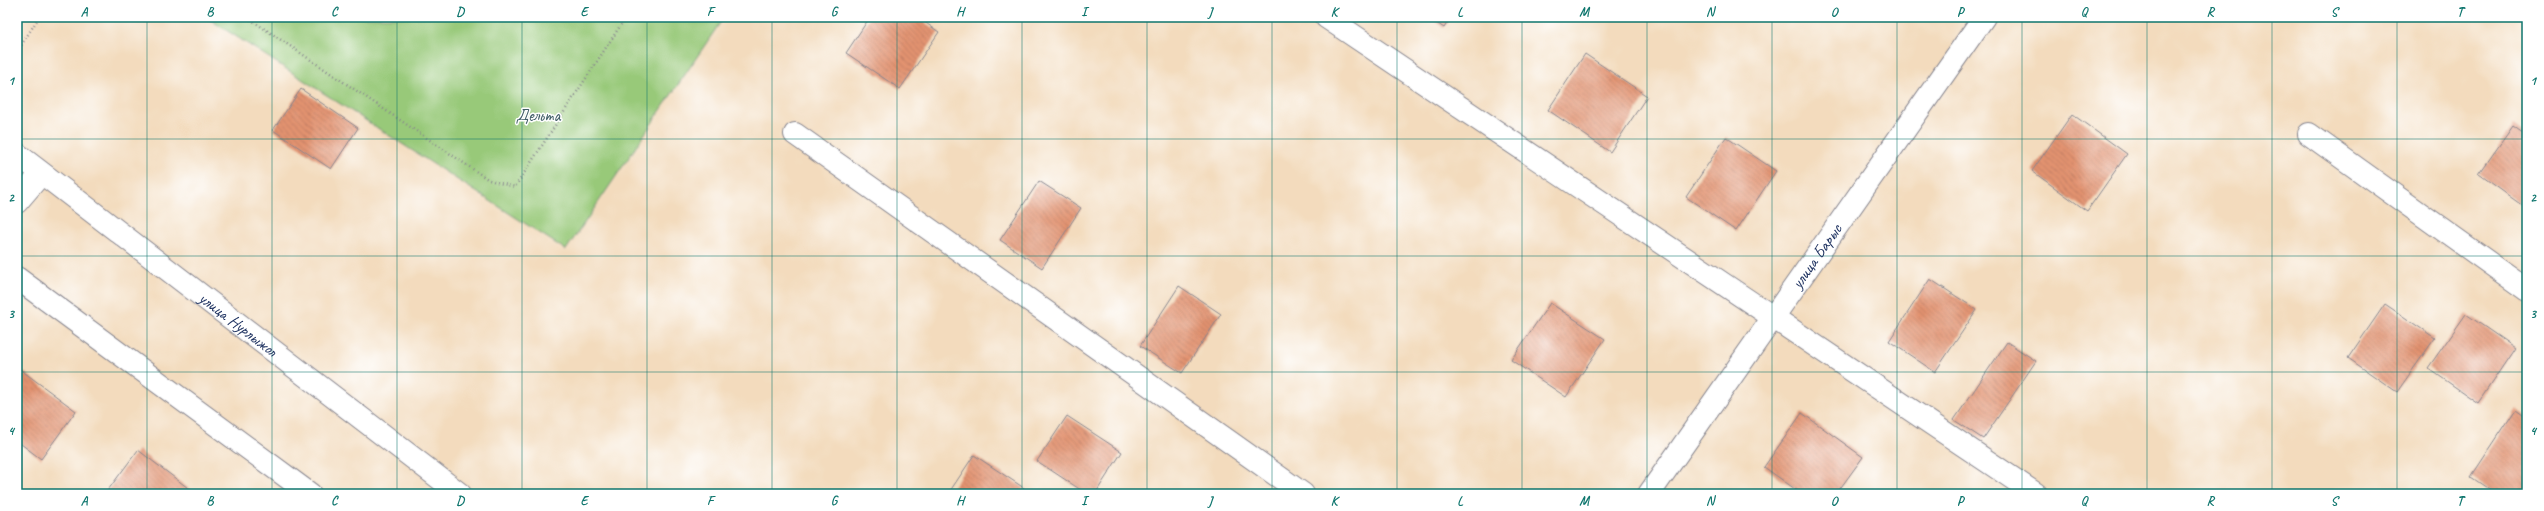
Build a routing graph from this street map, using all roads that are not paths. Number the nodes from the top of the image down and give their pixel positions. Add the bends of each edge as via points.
1 (1326, 17) edge
2 (1984, 17) edge
3 (795, 134) dead end
4 (2309, 134) dead end
5 (17, 154) edge
6 (41, 174) junction
7 (17, 202) edge
8 (17, 278) edge
9 (2527, 290) edge
10 (1775, 317) junction
11 (310, 494) edge
12 (460, 494) edge
13 (1303, 494) edge
14 (1649, 494) edge
15 (2036, 494) edge

1 - 10 street
2 - 10 street, улица Барыс
3 - 13 street
4 - 9 street
5 - 6 street, улица Нурлыжол
6 - 7 street
6 - 12 street, улица Нурлыжол
8 - 11 street
10 - 14 street, улица Барыс
10 - 15 street

